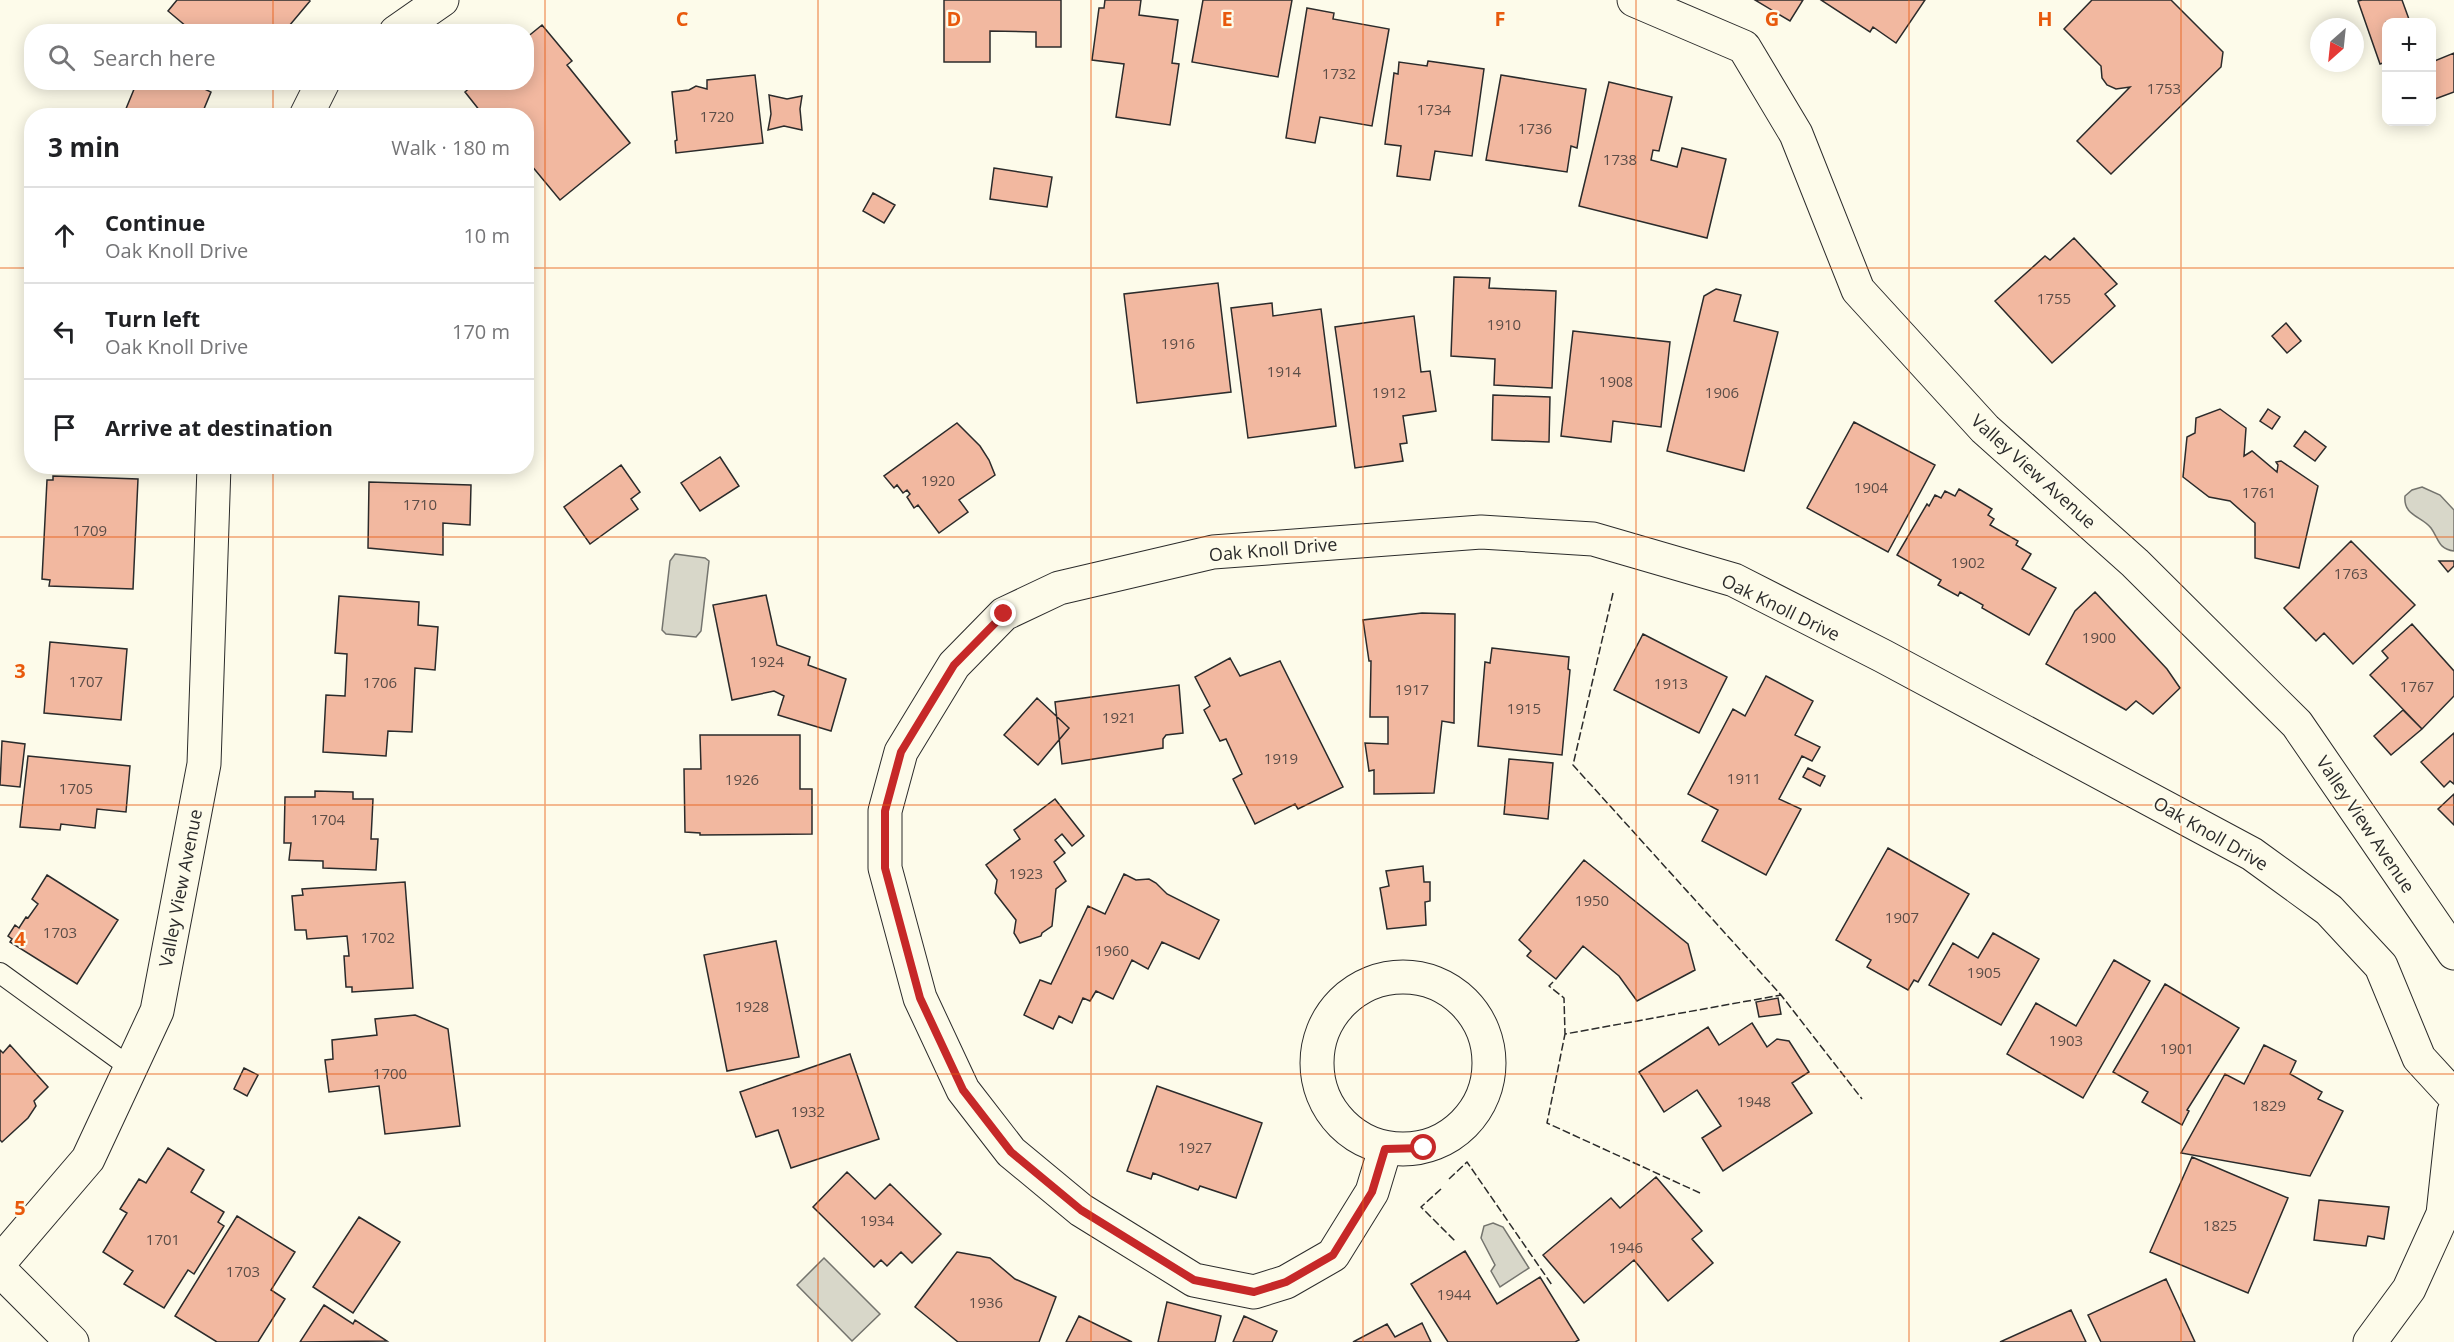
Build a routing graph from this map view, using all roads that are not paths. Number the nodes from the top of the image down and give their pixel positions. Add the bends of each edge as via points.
1 (442, 0) edge
2 (1634, 0) edge
3 (408, 24) edge
4 (319, 90) edge
5 (310, 108) edge
6 (214, 474) edge
7 (2454, 953) edge
8 (0, 973) edge
9 (130, 1068) junction
10 (2454, 1096) edge
11 (2454, 1112) edge
12 (1385, 1149) junction
13 (0, 1262) edge
14 (0, 1270) edge
15 (72, 1342) edge
16 (2370, 1342) edge

1 - 3 street
2 - 7 street, Valley View Avenue via 1744,47 1796,134 1858,290 1985,429 2135,563 2297,724
4 - 5 street
6 - 9 street, Valley View Avenue via 204,764 157,1011
8 - 9 lane
9 - 13 street, Valley View Avenue via 88,1159
10 - 12 street, Oak Knoll Drive via 2419,1058 2381,966 2329,910 2252,854 1734,580 1593,539 1481,532 1213,552 1059,588 1004,614 954,665 901,752 885,811 885,868 920,998 963,1090 1011,1152 1081,1210 1194,1280 1254,1292 1286,1282 1333,1255 1372,1192
11 - 16 street via 2443,1214 2409,1289
12 - 12 street via 1424,1148 1458,1130 1482,1100 1490,1062 1480,1024 1456,995 1420,978 1381,979 1347,996 1323,1027 1316,1065 1325,1102 1350,1132
14 - 15 street

